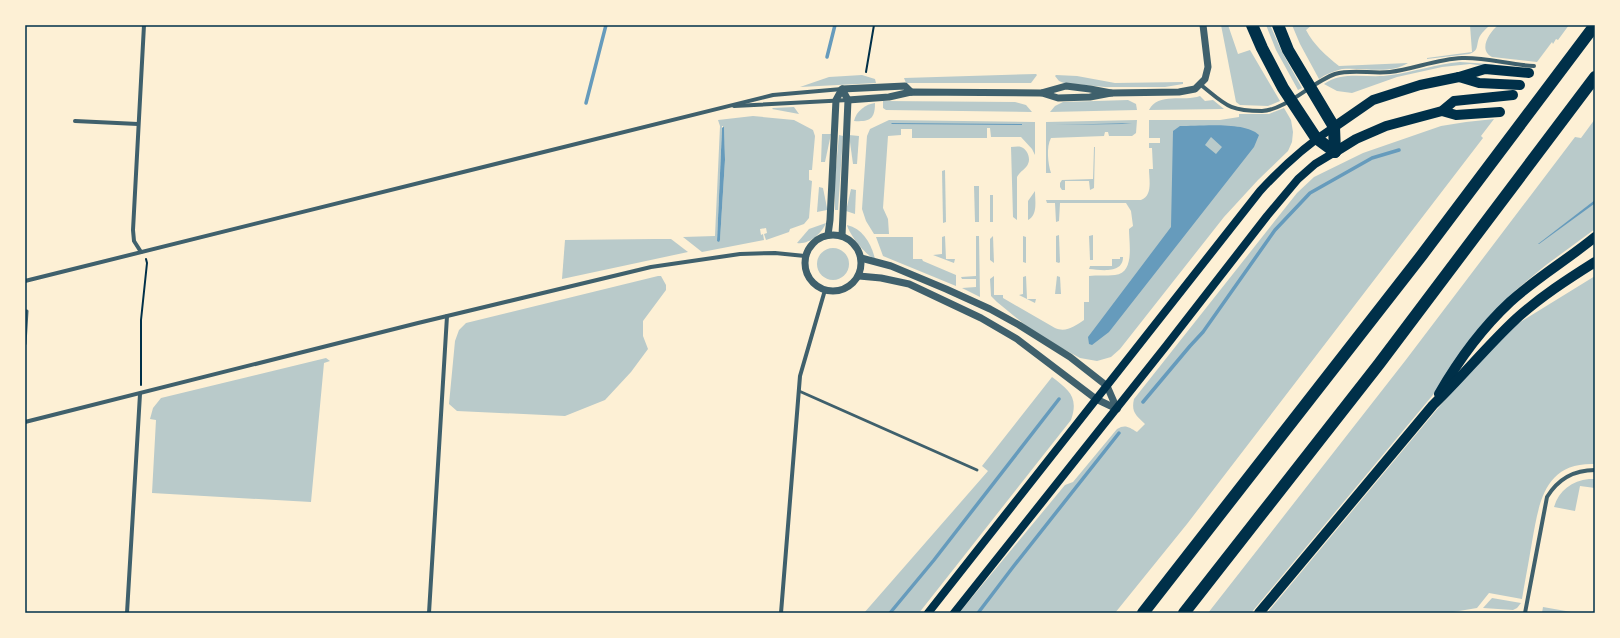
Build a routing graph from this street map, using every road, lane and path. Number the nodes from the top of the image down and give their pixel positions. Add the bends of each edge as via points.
1 (144, 25) edge
2 (874, 25) edge
3 (1203, 25) edge
4 (1252, 25) edge
5 (1278, 25) edge
6 (1595, 25) edge
7 (1531, 70) joint
8 (866, 72) dead end
9 (1459, 77) junction
10 (1595, 77) edge
11 (1200, 85) junction
12 (1520, 85) dead end
13 (1310, 88) junction
14 (842, 89) junction
15 (912, 92) junction
16 (1041, 93) junction
17 (1111, 94) junction
18 (1513, 94) dead end
19 (1290, 99) junction
20 (836, 100) junction
21 (848, 100) junction
22 (725, 107) junction
23 (1442, 111) junction
24 (1500, 112) dead end
25 (75, 121) dead end
26 (138, 124) junction
27 (1334, 127) junction
28 (1316, 138) junction
29 (1335, 152) junction
30 (828, 235) junction
31 (842, 236) junction
32 (1595, 237) edge
33 (141, 252) junction
34 (805, 256) junction
35 (861, 258) junction
36 (1595, 262) edge
37 (859, 276) junction
38 (25, 281) edge
39 (825, 290) junction
40 (25, 311) edge
41 (447, 316) junction
42 (25, 344) edge
43 (1107, 386) junction
44 (799, 392) junction
45 (140, 394) junction
46 (1096, 399) junction
47 (1433, 405) junction
48 (1117, 409) junction
49 (25, 422) edge
50 (977, 470) dead end
51 (1595, 470) edge
52 (127, 613) edge
53 (429, 613) edge
54 (781, 613) edge
55 (928, 613) edge
56 (954, 613) edge
57 (1143, 613) edge
58 (1184, 613) edge
59 (1259, 613) edge
60 (1525, 613) edge

1 - 26 street
2 - 8 path
3 - 11 street via 1208,67 1205,79
4 - 19 highway
5 - 13 highway via 1288,50
6 - 57 highway via 1422,255
7 - 9 main road via 1485,69
7 - 13 street via 1468,58 1451,59 1390,72 1341,73
9 - 12 main road via 1479,83
9 - 27 main road via 1420,85 1373,100
10 - 58 highway via 1379,364
11 - 17 street via 1195,89 1179,92
11 - 19 street via 1227,106 1239,110 1270,110
13 - 19 street
13 - 27 highway
14 - 15 street via 905,86
14 - 20 street
14 - 21 street
14 - 22 street via 773,95
15 - 16 street
15 - 21 street via 889,98
16 - 17 street via 1058,98
16 - 17 street via 1066,86
18 - 23 main road via 1454,101
19 - 28 highway
20 - 21 street
20 - 22 street
20 - 30 street
21 - 31 street
22 - 33 street
23 - 24 main road via 1456,115
23 - 29 main road via 1386,126 1356,139
25 - 26 street
26 - 33 street via 133,236
27 - 28 main road
27 - 29 highway
28 - 29 highway
28 - 43 main road via 1296,154 1260,191
29 - 48 main road via 1314,164 1298,179
30 - 31 street
30 - 34 street via 816,240
31 - 35 street via 857,247
32 - 47 main road via 1516,298 1485,328 1446,382
33 - 38 street
33 - 45 path via 147,263 141,320
34 - 39 street via 806,274 817,287
34 - 41 street via 775,253 740,254 651,267
35 - 37 street
35 - 43 street via 905,272 990,309 1070,357
36 - 47 main road via 1549,292 1517,318
37 - 39 street via 845,289
37 - 46 street via 910,284 981,318 1017,339
39 - 44 street via 800,376
40 - 42 lane
41 - 45 street
41 - 53 street
43 - 46 main road
43 - 48 street
44 - 50 lane
44 - 54 street
45 - 49 street
45 - 52 street
46 - 48 street
46 - 55 main road
47 - 59 main road
48 - 56 main road
51 - 60 street via 1578,471 1563,478 1547,497

